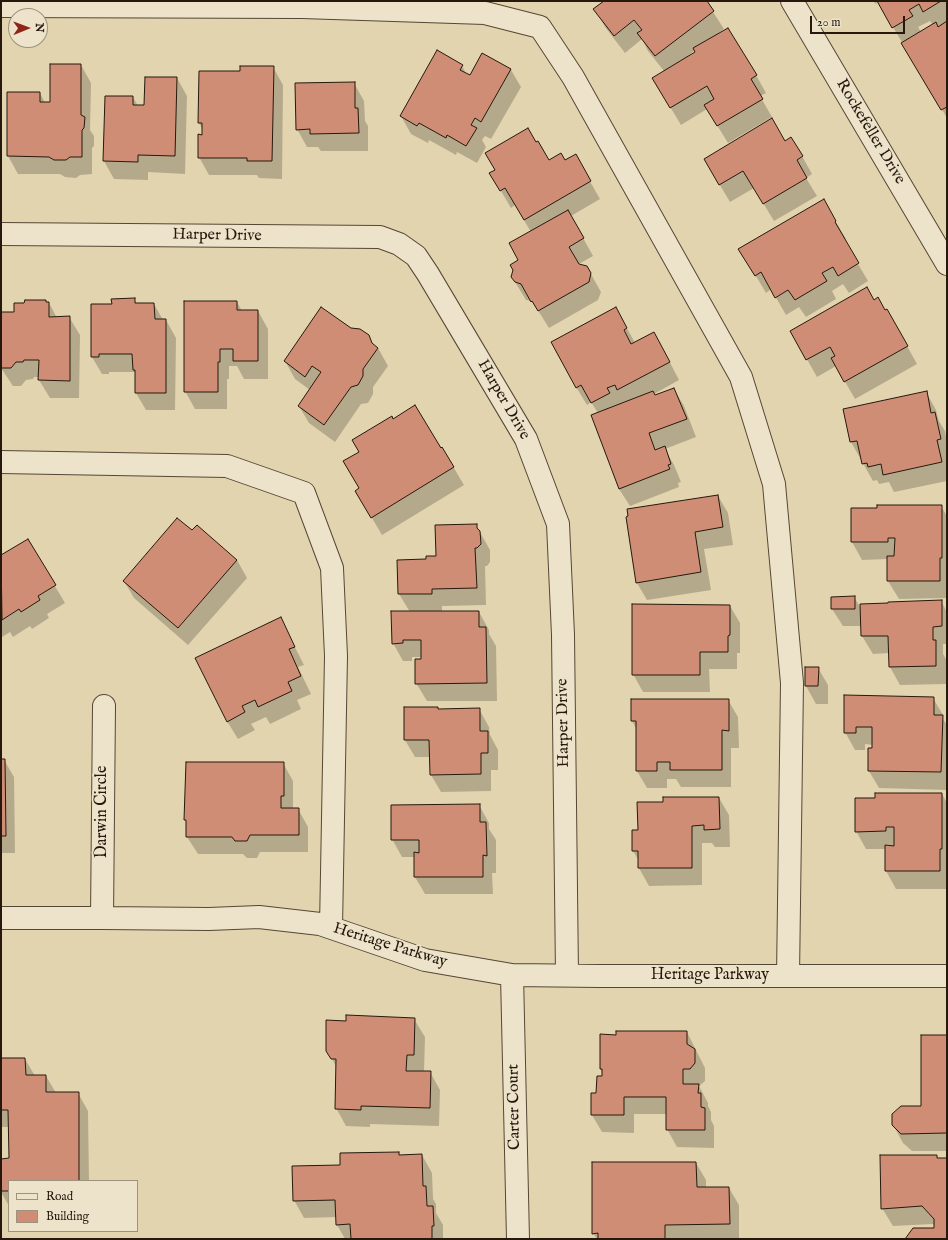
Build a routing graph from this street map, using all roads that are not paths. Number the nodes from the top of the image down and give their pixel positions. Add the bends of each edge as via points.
1 (792, 1) edge
2 (1, 6) edge
3 (1, 234) edge
4 (947, 264) edge
5 (1, 462) edge
6 (104, 706) dead end
7 (1, 918) edge
8 (102, 918) junction
9 (331, 927) junction
10 (512, 975) junction
11 (567, 975) junction
12 (788, 976) junction
13 (947, 976) edge
14 (518, 1239) edge

1 - 4 street, Rockefeller Drive
2 - 12 street via 302,7 484,13 540,27 573,77 741,378 774,484 792,683
3 - 11 street, Harper Drive via 380,237 399,244 416,256 526,439 558,524 563,635
5 - 9 street via 227,466 304,493 332,568 336,656
6 - 8 street, Darwin Circle
7 - 8 street, Heritage Parkway
8 - 9 street, Heritage Parkway via 259,917
9 - 10 street, Heritage Parkway via 425,960
10 - 11 street, Heritage Parkway
10 - 14 street, Carter Court
11 - 12 street, Heritage Parkway
12 - 13 street, Heritage Parkway

